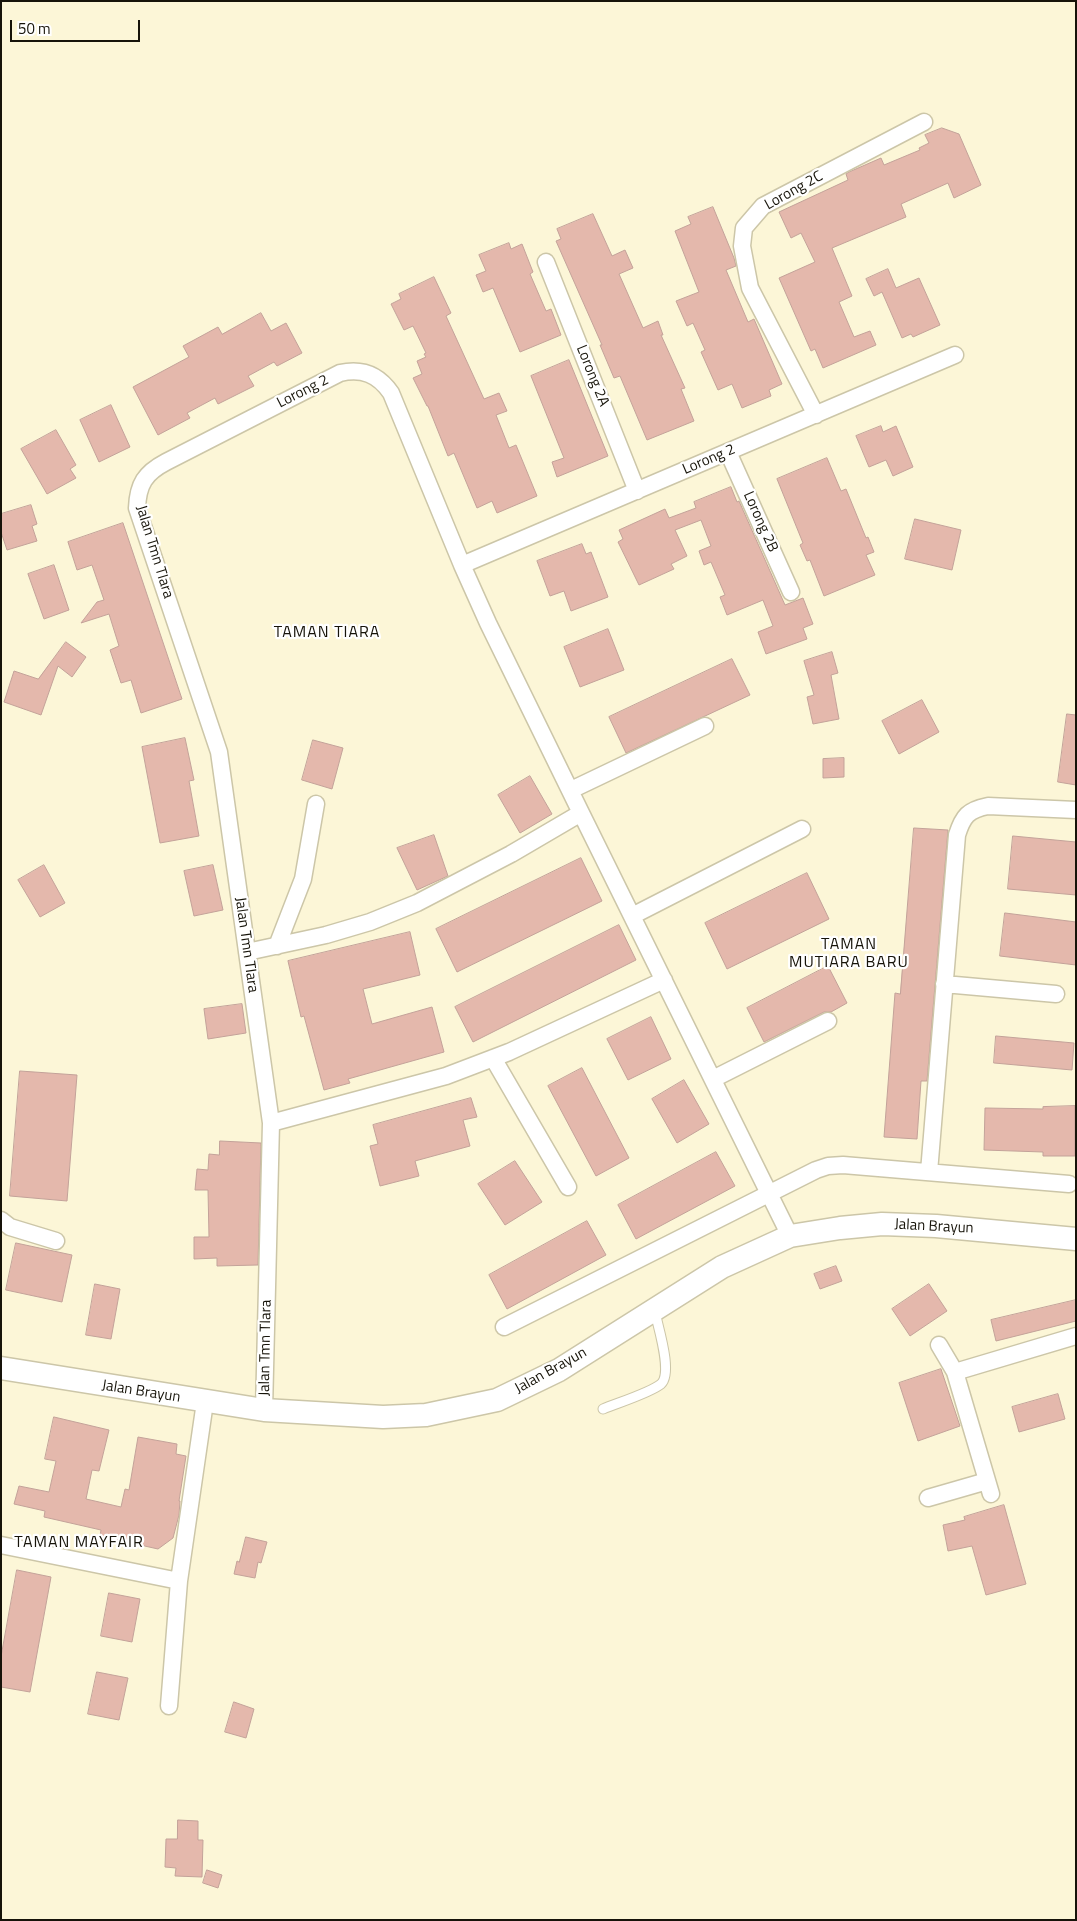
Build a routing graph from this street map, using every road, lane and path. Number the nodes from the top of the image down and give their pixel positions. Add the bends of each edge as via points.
1 (924, 122) dead end
2 (546, 262) dead end
3 (955, 355) dead end
4 (816, 415) junction
5 (728, 452) junction
6 (637, 491) junction
7 (138, 493) joint
8 (462, 565) junction
9 (791, 592) dead end
10 (705, 726) dead end
11 (571, 790) junction
12 (316, 804) dead end
13 (1076, 810) edge
14 (581, 814) junction
15 (802, 829) dead end
16 (632, 916) junction
17 (277, 946) junction
18 (247, 952) junction
19 (664, 980) junction
20 (944, 984) junction
21 (1056, 994) dead end
22 (828, 1021) dead end
23 (493, 1058) junction
24 (712, 1079) junction
25 (271, 1123) junction
26 (928, 1172) junction
27 (1069, 1184) dead end
28 (568, 1187) dead end
29 (770, 1194) junction
30 (1, 1220) edge
31 (790, 1236) junction
32 (1076, 1239) edge
33 (56, 1241) dead end
34 (654, 1309) junction
35 (504, 1327) dead end
36 (1076, 1336) edge
37 (939, 1345) dead end
38 (1, 1368) edge
39 (955, 1372) junction
40 (205, 1402) junction
41 (603, 1409) dead end
42 (264, 1410) junction
43 (928, 1498) dead end
44 (1, 1545) edge
45 (179, 1580) junction
46 (168, 1706) dead end

1 - 4 street, Lorong 2C via 763,206 744,228 742,246 750,288
2 - 6 street, Lorong 2A
3 - 4 street, Lorong 2
4 - 5 street, Lorong 2
5 - 6 street, Lorong 2
5 - 9 street, Lorong 2B
6 - 8 street, Lorong 2
7 - 8 street, Lorong 2 via 143,480 153,469 340,373 363,371 379,379 391,393
7 - 18 street, Jalan Tmn TIara via 137,508 219,752
8 - 11 street, Lorong 2
10 - 11 street
11 - 14 street, Lorong 2
12 - 17 street via 303,879
13 - 20 street via 988,806 976,808 962,821 957,835
14 - 16 street, Lorong 2
14 - 17 street via 417,903 370,922
15 - 16 street
16 - 19 street, Lorong 2
17 - 18 street
18 - 25 street, Jalan Tmn TIara
19 - 23 street
19 - 24 street, Lorong 2
20 - 21 street
20 - 26 street
22 - 24 street
23 - 25 street via 446,1076
23 - 28 street
24 - 29 street, Lorong 2
25 - 42 street, Jalan Tmn TIara
26 - 27 street
26 - 29 street via 828,1166
29 - 31 street, Lorong 2
29 - 35 street
30 - 33 street via 10,1227
31 - 32 main road, Jalan Brayun via 882,1224
31 - 34 main road, Jalan Brayun via 722,1267
34 - 41 lane via 666,1363 662,1383
34 - 42 main road, Jalan Brayun via 558,1370 497,1400 426,1414 383,1417
36 - 39 street
37 - 39 street
38 - 40 main road, Jalan Brayun
39 - 43 street via 989,1487
40 - 42 main road, Jalan Brayun
40 - 45 street
44 - 45 street
45 - 46 street

